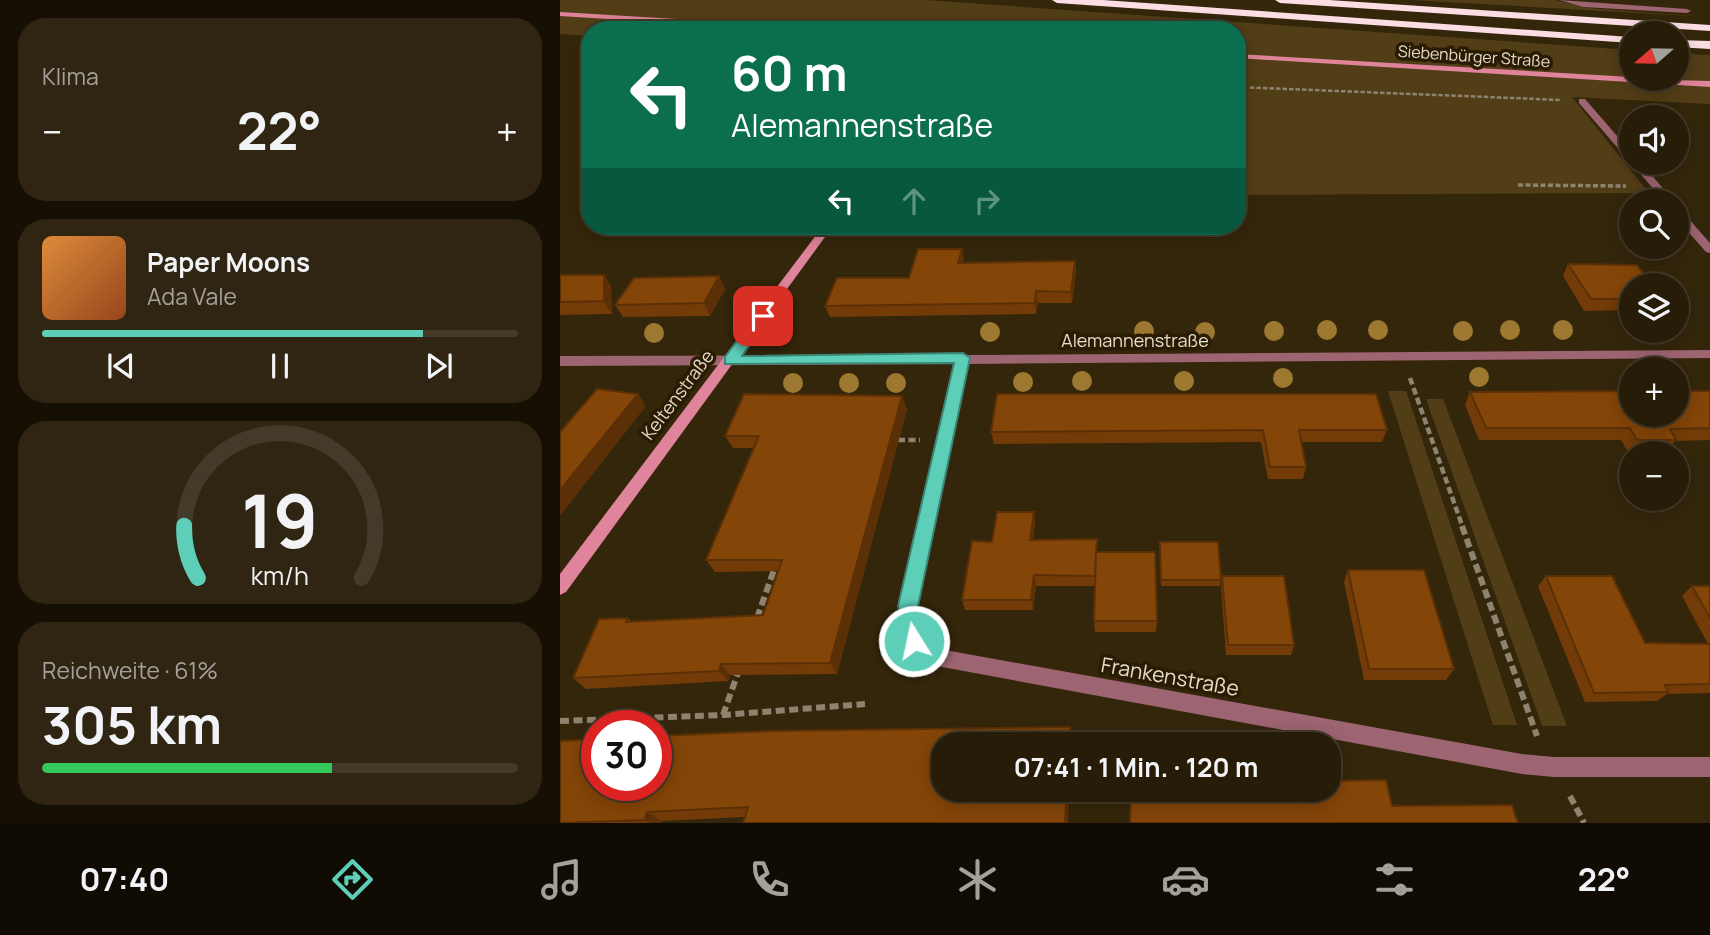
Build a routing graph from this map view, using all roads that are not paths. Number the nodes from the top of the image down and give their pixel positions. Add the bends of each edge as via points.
1 (1057, 0) edge
2 (1280, 0) edge
3 (1563, 0) edge
4 (1687, 11) dead end
5 (560, 14) edge
6 (670, 21) edge
7 (1710, 28) edge
8 (1619, 39) edge
9 (1689, 44) edge
10 (1710, 45) edge
11 (1246, 57) edge
12 (1710, 85) edge
13 (1582, 101) road end
14 (1619, 144) edge
15 (1646, 175) edge
16 (1658, 189) edge
17 (1689, 226) edge
18 (821, 235) edge
19 (1710, 250) edge
20 (1710, 354) edge
21 (963, 358) junction
22 (560, 361) edge
23 (730, 361) junction
24 (560, 587) edge
25 (1710, 767) edge

1 - 8 highway
2 - 7 highway
3 - 4 street
5 - 6 main road
9 - 10 highway
11 - 12 main road, Siebenbürger Straße
13 - 14 street
15 - 16 street
17 - 19 street
18 - 23 main road, Keltenstraße
20 - 21 street, Alemannenstraße
21 - 23 street, Alemannenstraße
21 - 25 street, Frankenstraße via 908,606 914,641 942,658 1554,767
22 - 23 street, Alemannenstraße
23 - 24 main road, Keltenstraße

